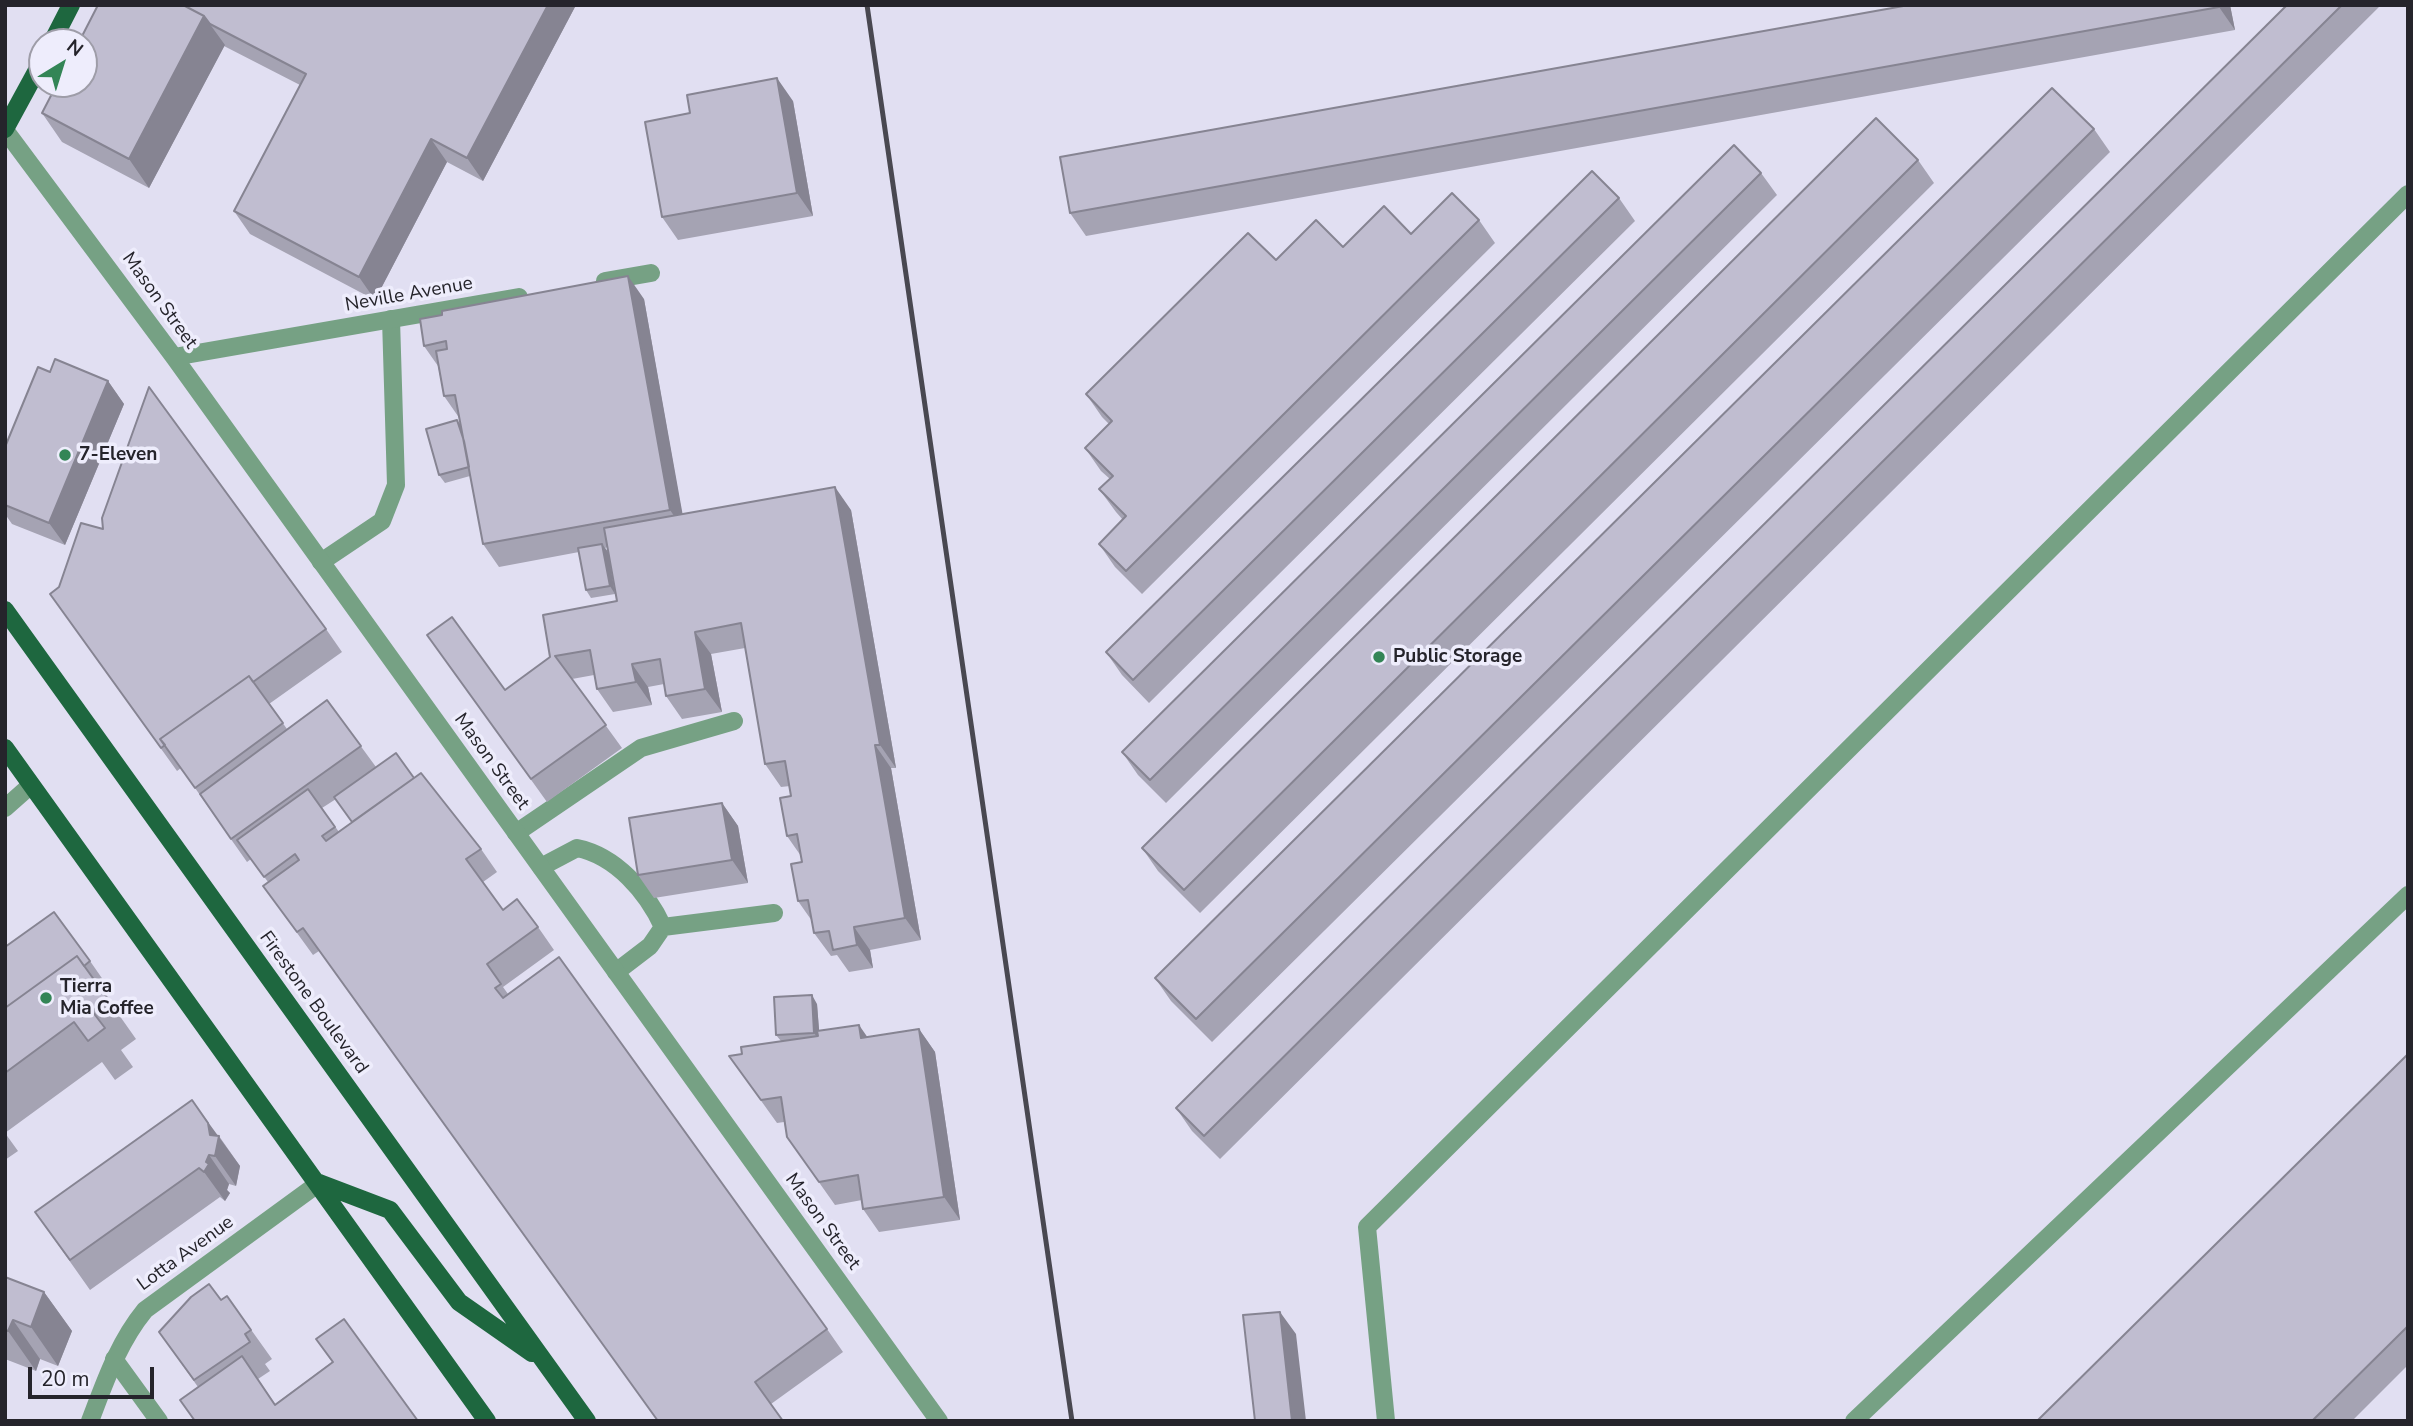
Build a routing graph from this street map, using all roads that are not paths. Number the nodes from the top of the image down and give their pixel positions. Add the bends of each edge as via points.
1 (71, 5) edge
2 (59, 28) edge
3 (28, 87) edge
4 (5, 129) edge
5 (2408, 194) edge
6 (651, 273) dead end
7 (583, 285) edge
8 (541, 293) edge
9 (391, 319) junction
10 (174, 357) junction
11 (321, 562) junction
12 (5, 610) edge
13 (734, 721) dead end
14 (5, 748) edge
15 (31, 785) junction
16 (5, 808) edge
17 (516, 833) junction
18 (541, 867) junction
19 (2408, 895) edge
20 (774, 913) dead end
21 (663, 927) junction
22 (616, 972) junction
23 (319, 1183) junction
24 (114, 1359) junction
25 (543, 1361) junction
26 (90, 1421) edge
27 (159, 1421) edge
28 (487, 1421) edge
29 (587, 1421) edge
30 (939, 1421) edge
31 (1386, 1421) edge
32 (1854, 1421) edge

1 - 2 main road
3 - 4 main road
4 - 10 street, Mason Street
5 - 31 street via 1367,1227
6 - 7 street
8 - 9 street, Neville Avenue
9 - 10 street, Neville Avenue
9 - 11 street via 396,485 382,521
10 - 11 street, Mason Street
11 - 17 street, Mason Street
12 - 25 main road, Firestone Boulevard
13 - 17 street via 640,748
14 - 15 main road
15 - 16 street
15 - 23 main road
17 - 18 street, Mason Street
18 - 21 street via 577,848 594,851 618,867
18 - 22 street, Mason Street
19 - 32 street
20 - 21 street
21 - 22 street via 650,946
22 - 30 street, Mason Street
23 - 24 street, Lotta Avenue via 145,1310
23 - 25 main road via 390,1210 459,1302
23 - 28 main road
24 - 26 street, Lotta Avenue
24 - 27 street
25 - 29 main road, Firestone Boulevard

